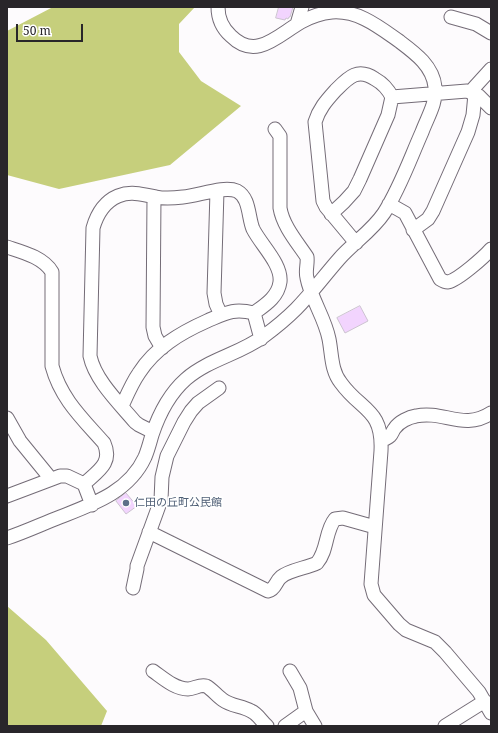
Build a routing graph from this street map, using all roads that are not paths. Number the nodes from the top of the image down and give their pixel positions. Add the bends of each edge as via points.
1 (218, 7) edge
2 (302, 7) edge
3 (332, 9) edge
4 (355, 11) edge
5 (451, 17) dead end
6 (297, 24) junction
7 (491, 33) edge
8 (491, 69) edge
9 (473, 93) junction
10 (436, 94) junction
11 (392, 97) junction
12 (491, 108) edge
13 (275, 129) dead end
14 (217, 191) junction
15 (154, 197) junction
16 (389, 204) junction
17 (331, 214) junction
18 (413, 230) junction
19 (356, 243) junction
20 (7, 247) edge
21 (491, 249) edge
22 (311, 293) junction
23 (254, 314) junction
24 (221, 315) junction
25 (260, 339) junction
26 (162, 348) junction
27 (219, 388) dead end
28 (122, 406) junction
29 (491, 414) edge
30 (7, 418) edge
31 (153, 432) junction
32 (382, 440) junction
33 (51, 479) junction
34 (84, 484) junction
35 (7, 496) edge
36 (92, 505) junction
37 (375, 527) junction
38 (149, 532) junction
39 (7, 538) edge
40 (133, 588) dead end
41 (153, 671) dead end
42 (290, 671) dead end
43 (485, 701) junction
44 (306, 711) junction
45 (491, 713) edge
46 (267, 726) edge
47 (285, 726) edge
48 (315, 726) edge
49 (445, 726) edge

1 - 6 street via 221,22 227,33 250,47 264,44
2 - 6 street
3 - 4 street
3 - 6 street
4 - 10 street via 416,53 433,76
5 - 7 street via 476,24
8 - 9 street
9 - 10 street via 463,91
9 - 12 street
9 - 18 street via 473,114 468,132 433,211 428,219
10 - 11 street
10 - 16 street
11 - 17 street via 388,115 354,191
11 - 17 street via 387,87 362,73 348,79 320,108 315,122 321,194
13 - 22 street via 280,136 281,216 307,257 306,277
14 - 15 street via 182,198
14 - 23 street via 230,189 240,193 244,198 254,230 279,271 280,283 275,296
14 - 24 street via 214,293
15 - 26 street via 153,327
15 - 28 street via 134,193 110,200 101,209 93,228 90,356 99,378
16 - 18 street via 405,213
16 - 19 street via 374,226
17 - 19 street
18 - 21 street via 443,281 451,281
19 - 22 street
20 - 34 street via 43,261 52,272 52,366 56,380 70,404 104,443 107,450 102,467
22 - 25 street via 282,323
22 - 32 street via 328,337 334,370 347,391 375,418
23 - 24 street via 241,310
23 - 25 street
24 - 26 street via 188,330
25 - 31 street via 213,362 186,380 169,399
26 - 28 street via 139,373
27 - 38 street via 191,411 167,456 162,477 161,500
28 - 31 street via 139,425
29 - 32 street via 474,421 416,416 396,426 390,435
30 - 33 street via 20,441
31 - 36 street via 146,455 132,477 112,495
32 - 37 street
33 - 34 street via 67,476
33 - 35 street
34 - 36 street
36 - 39 street
37 - 38 street via 343,518 335,519 321,558 284,575 274,588 268,591
37 - 43 street via 371,584 374,594 406,630 435,642
38 - 40 street via 137,566
41 - 46 street via 173,685 186,690 208,687 232,705 257,714
42 - 44 street via 300,688
43 - 45 street
43 - 49 street
44 - 47 street
44 - 48 street

